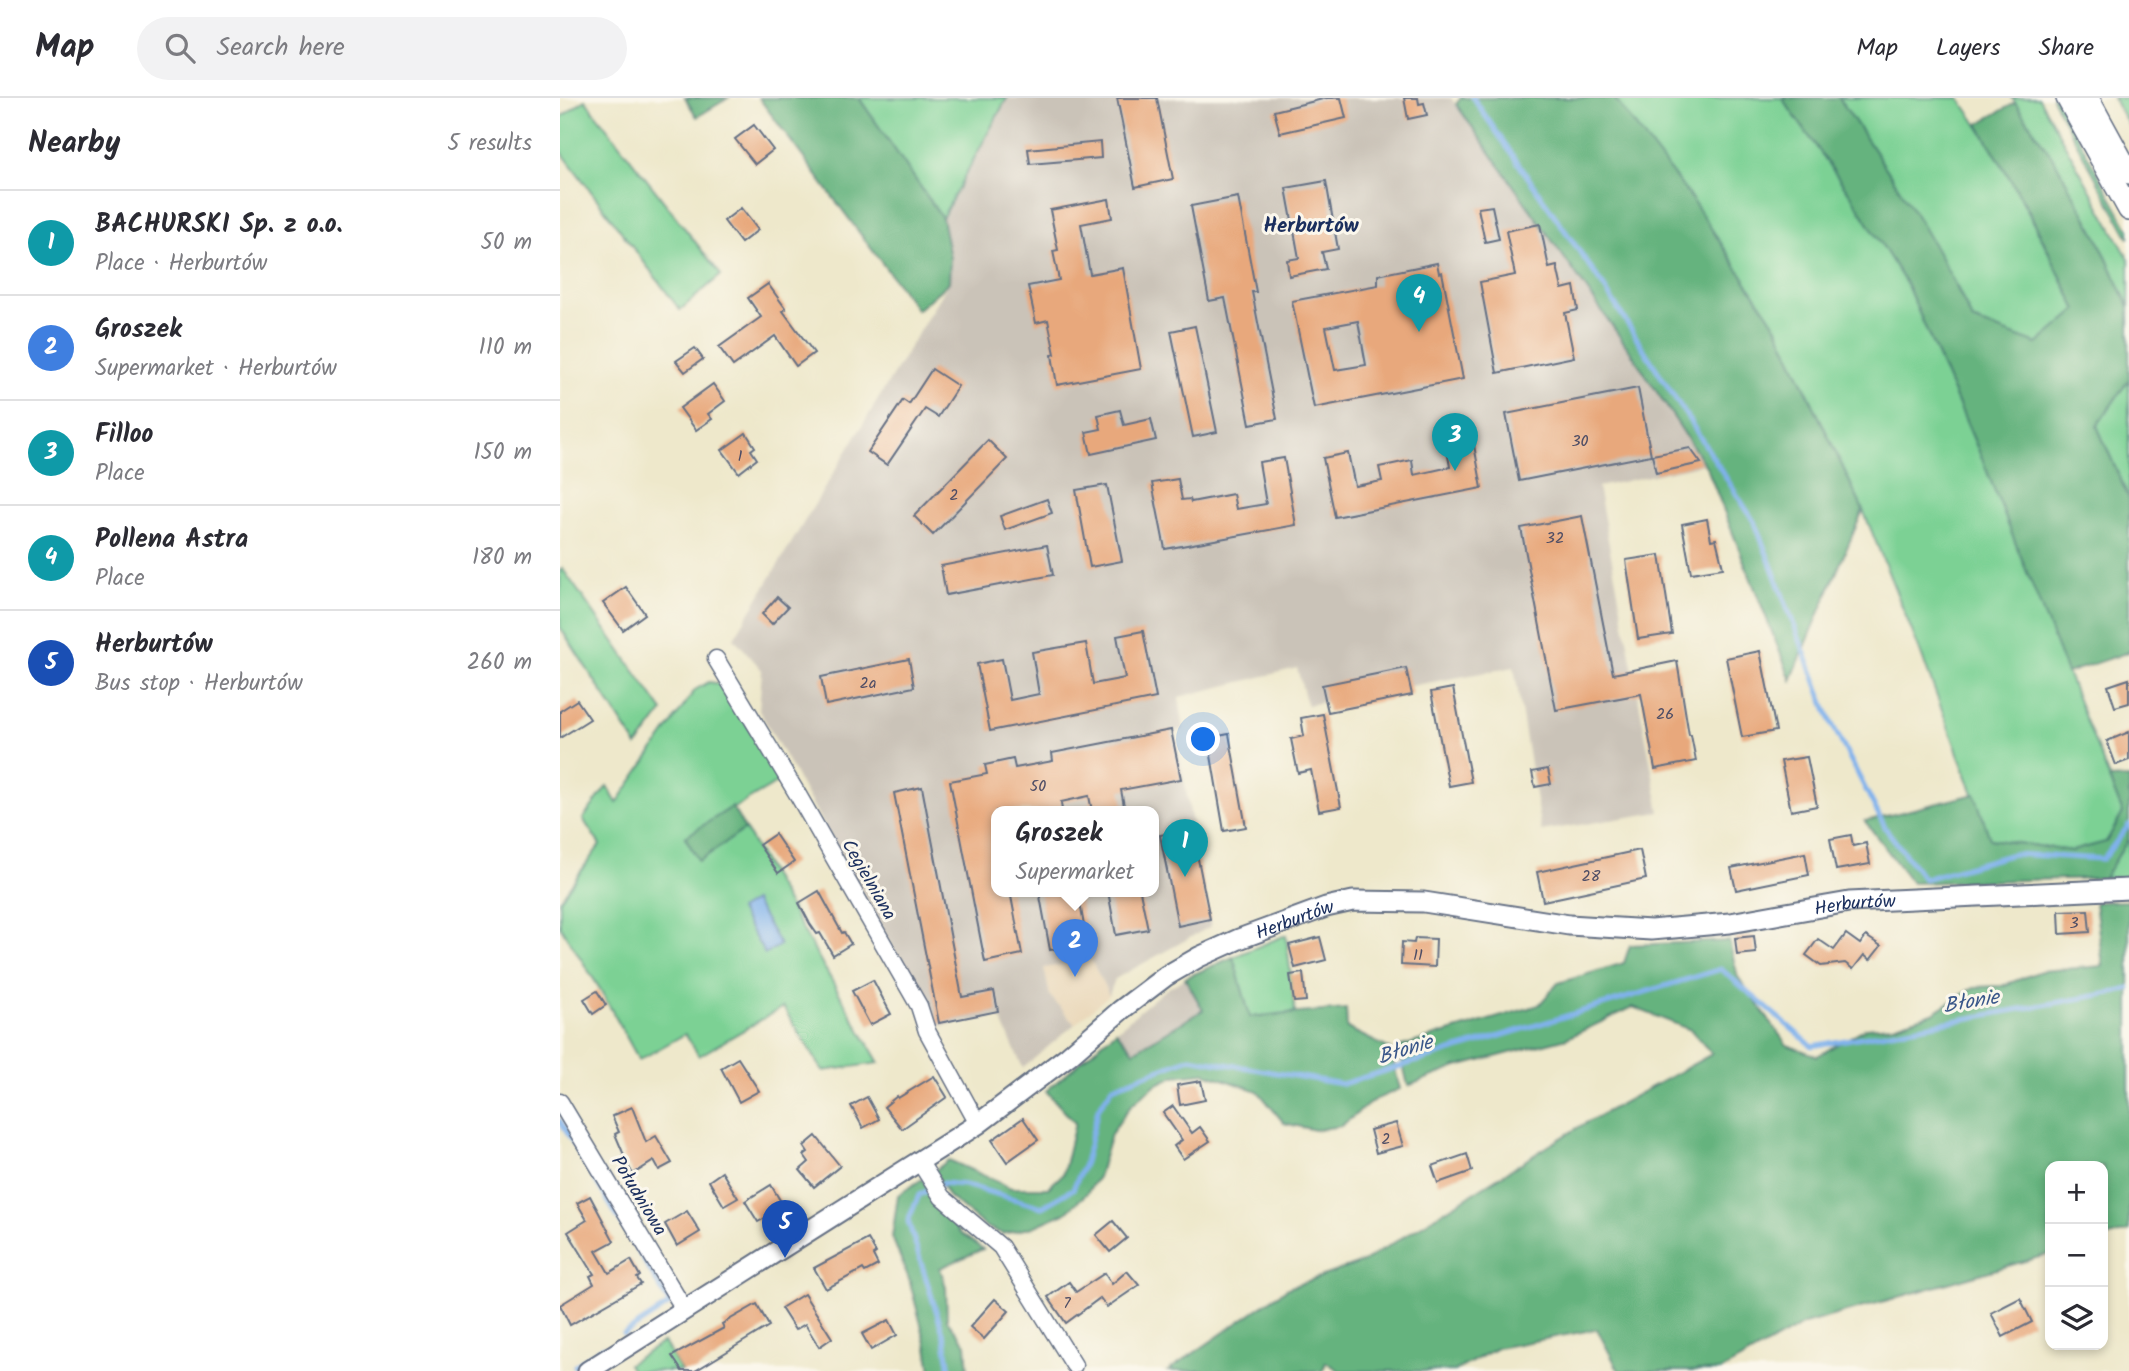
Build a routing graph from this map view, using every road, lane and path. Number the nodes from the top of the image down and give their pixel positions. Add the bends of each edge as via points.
1 (2067, 98) edge
2 (2088, 98) edge
3 (2129, 173) edge
4 (2129, 210) edge
5 (716, 659) dead end
6 (2129, 889) edge
7 (560, 1102) edge
8 (978, 1124) junction
9 (923, 1167) junction
10 (684, 1309) junction
11 (1074, 1365) dead end
12 (588, 1371) edge

1 - 4 main road
2 - 3 main road
5 - 8 street, Cegielniana via 919,1006 927,1031
6 - 8 street, Herburtów via 1849,902 1730,923 1651,930 1569,925 1424,902 1353,901 1239,939 1166,976
7 - 10 street, Południowa
8 - 9 street, Herburtów
9 - 10 street, Herburtów
9 - 11 street via 942,1197 1001,1247
10 - 12 street, Herburtów

